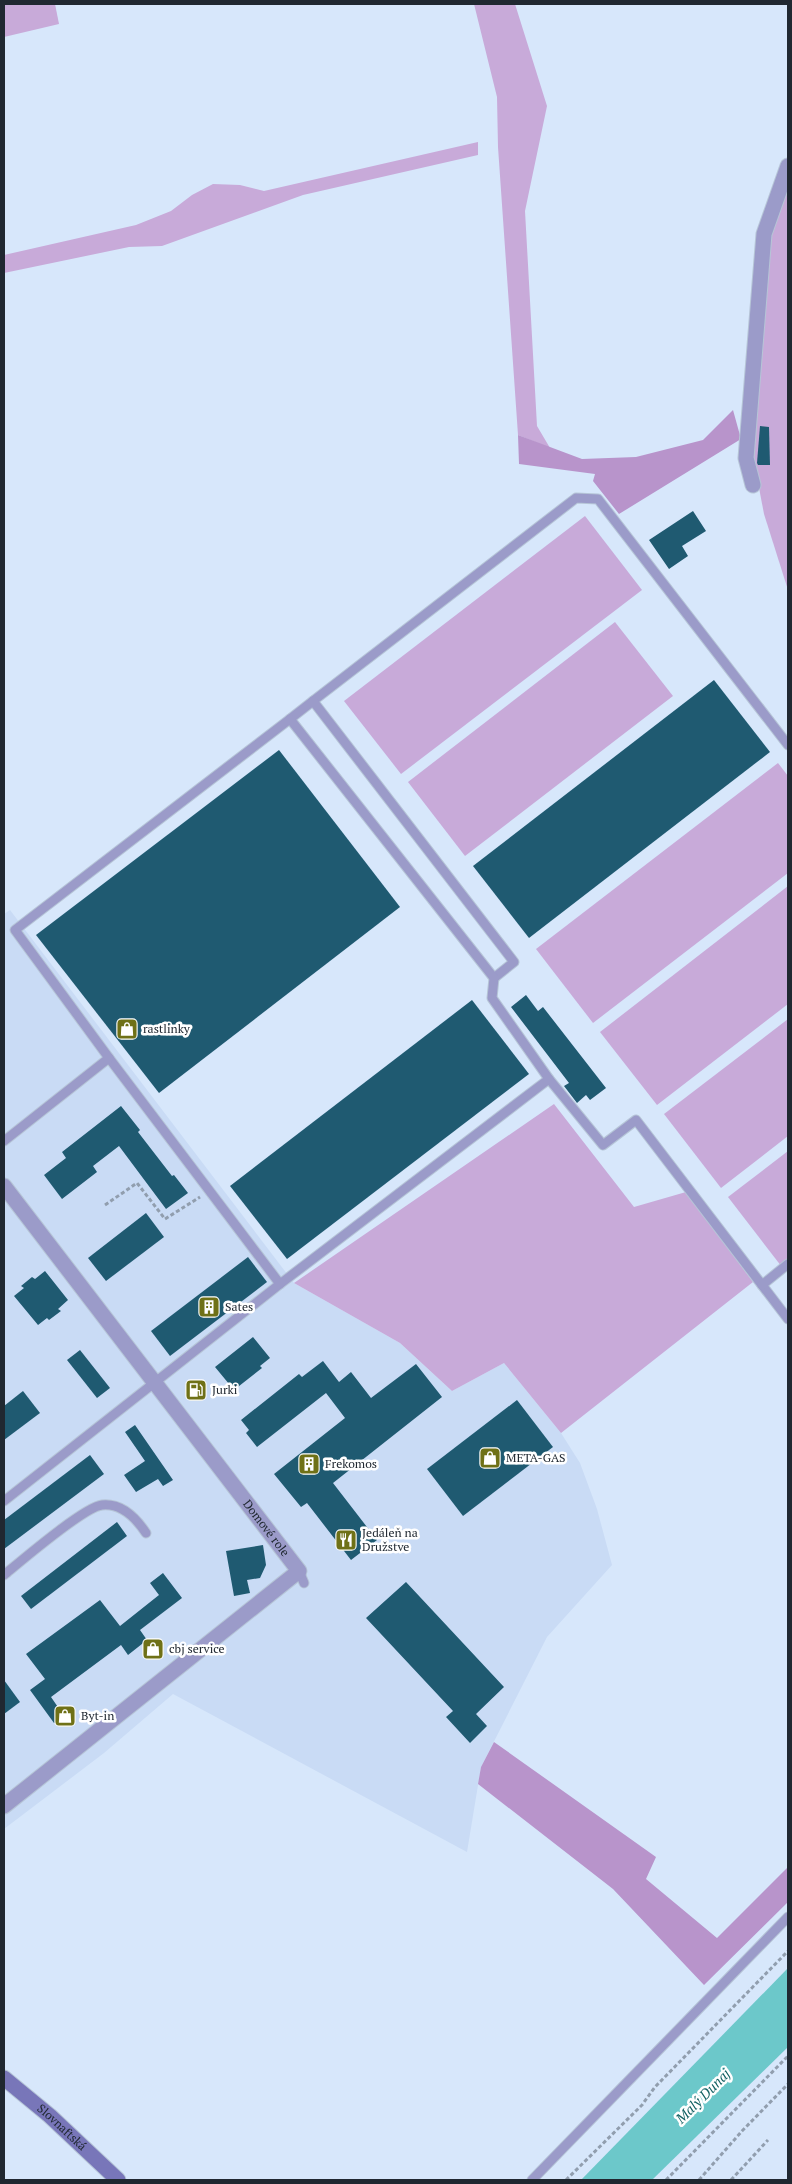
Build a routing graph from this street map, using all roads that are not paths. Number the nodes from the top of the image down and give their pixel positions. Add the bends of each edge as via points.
1 (788, 166) edge
2 (753, 485) dead end
3 (313, 701) junction
4 (290, 719) junction
5 (788, 745) edge
6 (494, 978) junction
7 (109, 1058) junction
8 (549, 1079) junction
9 (4, 1141) edge
10 (4, 1186) edge
11 (788, 1264) edge
12 (280, 1284) junction
13 (762, 1285) junction
14 (788, 1319) edge
15 (155, 1382) junction
16 (4, 1501) edge
17 (146, 1532) dead end
18 (4, 1575) edge
19 (4, 1806) edge
20 (788, 1916) edge
21 (4, 2078) edge
22 (118, 2180) edge
23 (532, 2180) edge

1 - 2 street via 764,234 746,458
3 - 4 lane
3 - 5 lane via 576,498 598,498
3 - 6 lane via 514,962
4 - 6 lane
4 - 7 lane via 15,930
6 - 8 lane via 492,998
7 - 9 lane
7 - 12 lane
8 - 12 lane
8 - 13 lane via 603,1145 636,1120
10 - 15 street, Domové role
11 - 13 lane
12 - 15 lane
13 - 14 lane
15 - 16 lane
15 - 19 street, Domové role via 302,1577
17 - 18 lane via 136,1519 120,1508 101,1505 79,1516
20 - 23 lane
21 - 22 main road, Slovnaftská

